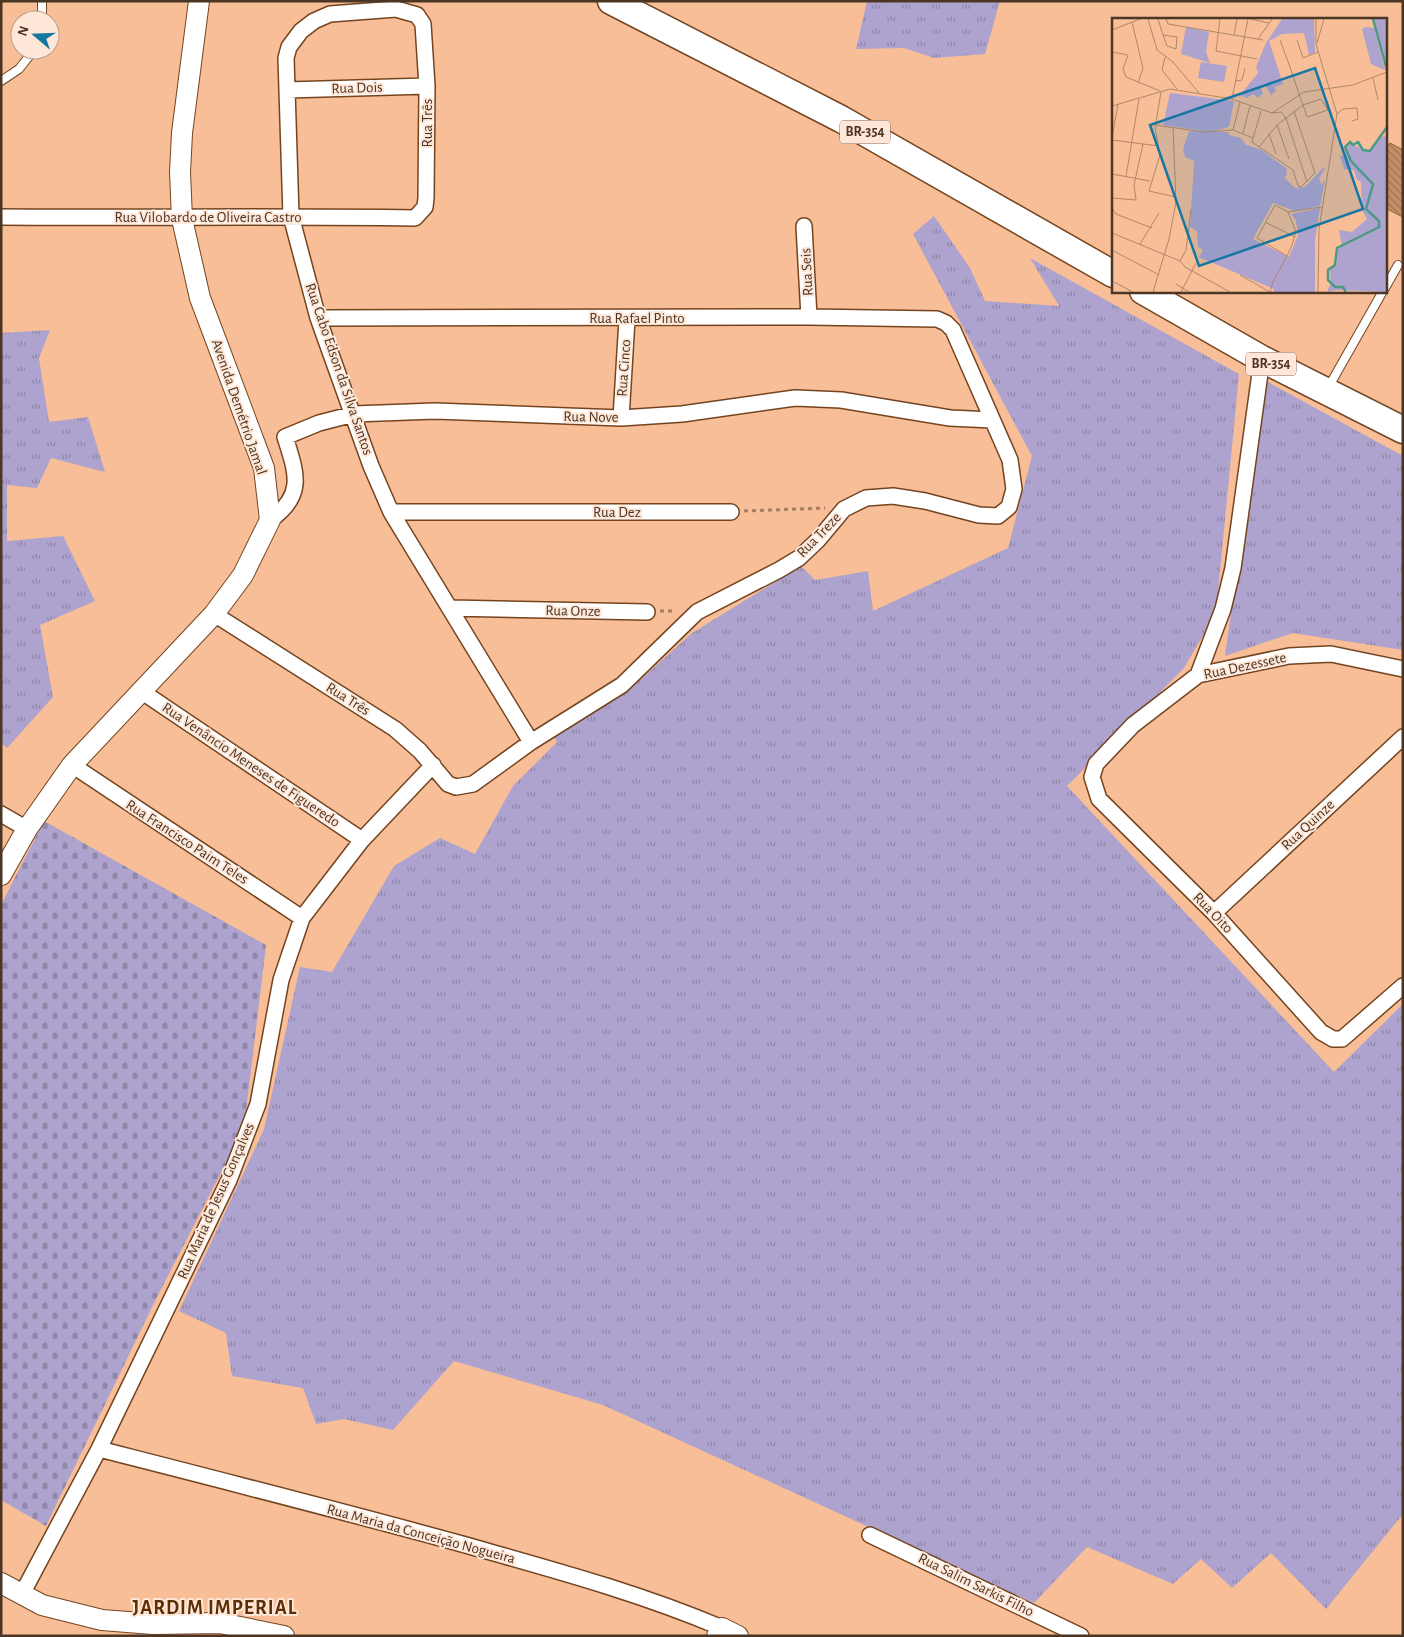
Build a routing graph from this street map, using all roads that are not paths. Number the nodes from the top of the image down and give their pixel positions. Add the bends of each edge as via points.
1 (199, 1) edge
2 (611, 1) edge
3 (423, 24) joint
4 (26, 60) edge
5 (1, 81) edge
6 (427, 86) junction
7 (287, 90) junction
8 (291, 216) junction
9 (1, 217) edge
10 (415, 218) joint
11 (182, 219) junction
12 (804, 226) dead end
13 (1398, 265) dead end
14 (1112, 273) edge
15 (1386, 286) edge
16 (1145, 292) edge
17 (1382, 292) edge
18 (809, 317) junction
19 (318, 318) junction
20 (628, 319) junction
21 (953, 330) joint
22 (1262, 359) junction
23 (1326, 392) junction
24 (354, 414) junction
25 (621, 418) junction
26 (992, 420) junction
27 (1403, 430) edge
28 (391, 512) junction
29 (731, 512) road end
30 (270, 520) junction
31 (450, 608) junction
32 (647, 612) road end
33 (214, 614) junction
34 (1403, 669) edge
35 (1198, 675) junction
36 (141, 690) junction
37 (1403, 737) edge
38 (531, 742) junction
39 (433, 765) junction
40 (72, 766) junction
41 (473, 784) joint
42 (1099, 799) joint
43 (1, 814) edge
44 (27, 829) junction
45 (362, 840) junction
46 (1, 875) edge
47 (1214, 913) junction
48 (302, 918) junction
49 (1403, 986) edge
50 (99, 1450) junction
51 (870, 1535) dead end
52 (1, 1583) edge
53 (22, 1594) junction
54 (217, 1629) edge
55 (726, 1633) edge
56 (284, 1636) edge
57 (1081, 1636) edge

1 - 11 street, Avenida Demétrio Jamal via 182,133
2 - 14 highway, BR-354 via 841,119
3 - 6 street, Rua Três
3 - 7 street, Rua Cabo Edson da Silva Santos via 417,15 396,9 330,14 314,21 289,47
4 - 5 lane
6 - 7 street, Rua Dois
6 - 10 street, Rua Três via 426,198 425,207
7 - 8 street, Rua Cabo Edson da Silva Santos
8 - 10 street, Rua Vilobardo de Oliveira Castro
8 - 11 street, Rua Vilobardo de Oliveira Castro
8 - 19 street, Rua Cabo Edson da Silva Santos
9 - 11 street, Rua Vilobardo de Oliveira Castro
11 - 30 street, Avenida Demétrio Jamal via 200,298 264,468
12 - 18 street, Rua Seis
13 - 15 lane
16 - 22 highway, BR-354
17 - 23 lane
18 - 20 street, Rua Rafael Pinto
18 - 21 street, Rua Rafael Pinto via 926,318 946,323
19 - 20 street, Rua Rafael Pinto
19 - 24 street, Rua Cabo Edson da Silva Santos
20 - 25 street, Rua Cinco
21 - 26 street, Rua Treze
22 - 23 highway, BR-354
22 - 35 street via 1233,568 1223,609
23 - 27 highway, BR-354
24 - 25 street, Rua Nove via 435,411
24 - 28 street, Rua Cabo Edson da Silva Santos
24 - 30 street, Rua Nove via 319,423 285,437 297,474 294,495
25 - 26 street, Rua Nove via 682,414 795,398 841,400 950,418
26 - 38 street, Rua Treze via 1010,460 1014,489 1009,507 998,516 979,516 893,496 866,498 844,509 799,558 697,612 622,685
28 - 29 street, Rua Dez
28 - 31 street, Rua Cabo Edson da Silva Santos
30 - 33 street via 243,575
31 - 32 street, Rua Onze
31 - 38 street, Rua Cabo Edson da Silva Santos
33 - 36 street
33 - 39 street, Rua Três via 395,729
34 - 35 street, Rua Dezessete via 1331,654 1289,656
35 - 42 street, Rua Dezessete via 1132,725 1096,764 1092,777
36 - 40 street
36 - 45 street, Rua Venâncio Meneses de Figueredo
37 - 47 street, Rua Quinze
38 - 41 street, Rua Treze
39 - 41 street, Rua Três via 448,784 456,787
39 - 45 street, Rua Maria de Jesus Gonçalves
40 - 44 street
40 - 48 street, Rua Francisco Paim Teles
42 - 47 street, Rua Oito
43 - 44 street
44 - 46 street
45 - 48 street, Rua Maria de Jesus Gonçalves
47 - 49 street, Rua Oito via 1321,1032 1334,1039 1342,1040
48 - 50 street, Rua Maria de Jesus Gonçalves via 281,980 258,1104 248,1133 204,1235
50 - 53 street, Rua Maria de Jesus Gonçalves
50 - 55 street, Rua Maria da Conceição Nogueira via 382,1522 587,1579 667,1605
51 - 57 street, Rua Salim Sarkis Filho
52 - 53 street
53 - 54 street via 42,1605 102,1620
54 - 56 street

